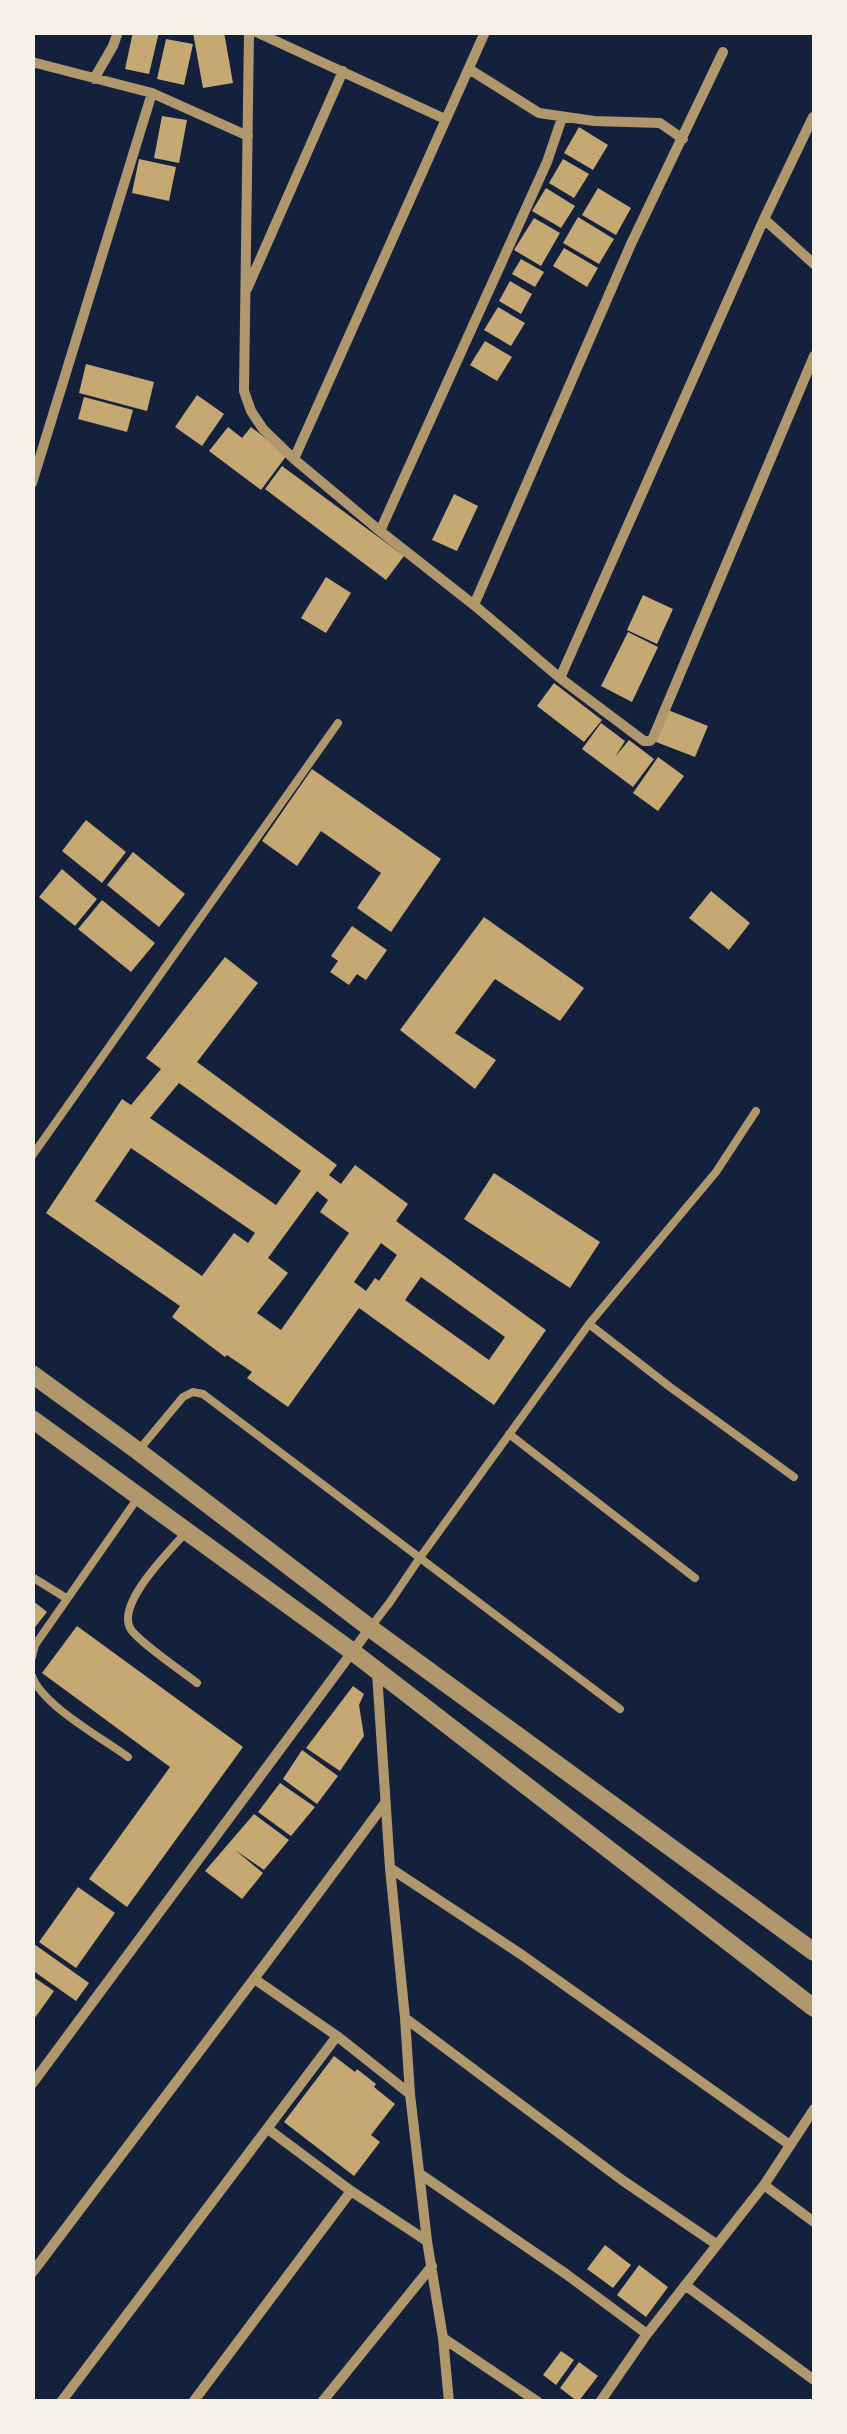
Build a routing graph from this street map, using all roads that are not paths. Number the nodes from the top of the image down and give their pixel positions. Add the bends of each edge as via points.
1 (118, 32) edge
2 (252, 32) edge
3 (485, 32) edge
4 (724, 52) dead end
5 (32, 62) edge
6 (470, 69) junction
7 (343, 71) junction
8 (94, 79) junction
9 (152, 92) junction
10 (812, 116) edge
11 (562, 118) junction
12 (446, 119) junction
13 (248, 136) junction
14 (682, 139) junction
15 (764, 219) junction
16 (814, 264) edge
17 (244, 295) junction
18 (814, 356) edge
19 (294, 459) junction
20 (32, 483) edge
21 (380, 531) junction
22 (474, 604) junction
23 (560, 678) junction
24 (338, 724) dead end
25 (756, 1112) dead end
26 (32, 1156) edge
27 (588, 1324) junction
28 (32, 1374) edge
29 (32, 1419) edge
30 (509, 1434) junction
31 (138, 1451) junction
32 (794, 1477) dead end
33 (139, 1496) junction
34 (187, 1530) junction
35 (419, 1559) junction
36 (32, 1577) edge
37 (695, 1578) dead end
38 (66, 1598) junction
39 (370, 1628) junction
40 (352, 1652) junction
41 (32, 1656) edge
42 (377, 1672) junction
43 (32, 1676) edge
44 (197, 1683) dead end
45 (620, 1709) dead end
46 (128, 1757) dead end
47 (385, 1802) junction
48 (390, 1868) junction
49 (814, 1952) edge
50 (256, 1980) junction
51 (814, 2008) edge
52 (405, 2018) junction
53 (337, 2036) junction
54 (32, 2084) edge
55 (410, 2094) junction
56 (814, 2109) edge
57 (268, 2129) junction
58 (790, 2145) junction
59 (420, 2174) junction
60 (764, 2185) junction
61 (351, 2190) junction
62 (814, 2222) edge
63 (427, 2241) junction
64 (716, 2244) junction
65 (432, 2266) junction
66 (32, 2273) edge
67 (685, 2284) junction
68 (647, 2334) junction
69 (442, 2338) junction
70 (814, 2380) edge
71 (602, 2398) edge
72 (447, 2400) edge
73 (60, 2402) edge
74 (193, 2402) edge
75 (322, 2402) edge
76 (538, 2402) edge
77 (616, 2402) edge

1 - 8 street
2 - 7 street
2 - 13 street
3 - 6 street
4 - 14 street
5 - 8 street
6 - 11 street via 539,113
6 - 12 street
7 - 12 street
7 - 17 street
8 - 9 street
9 - 13 street
9 - 20 street
10 - 15 street
11 - 14 street via 660,123
11 - 21 street
12 - 19 street
13 - 17 street
14 - 22 street
15 - 16 street
15 - 23 street
17 - 19 street via 244,391 263,429
18 - 23 street via 653,738 644,741
19 - 21 street
21 - 22 street
22 - 23 street
24 - 26 lane
25 - 27 lane via 716,1172
27 - 30 lane
27 - 32 lane
28 - 31 street
29 - 33 street
30 - 35 lane
30 - 37 lane
31 - 35 lane via 183,1397 203,1394
31 - 39 street
33 - 34 street
33 - 38 lane
34 - 40 street
34 - 44 lane via 131,1600 127,1615 131,1630
35 - 39 lane
35 - 45 lane
36 - 38 lane
38 - 41 lane
39 - 40 street
39 - 49 street
40 - 42 street
40 - 54 street
42 - 47 street
42 - 51 street
43 - 46 lane via 45,1698
47 - 48 street
47 - 50 street
48 - 52 street
48 - 58 street
50 - 53 street
50 - 66 street
52 - 55 street
52 - 64 street
53 - 55 street
53 - 57 street
55 - 59 street
56 - 58 street
57 - 61 street
57 - 73 street
58 - 60 street
59 - 63 street
59 - 68 street
60 - 62 street
60 - 64 street
61 - 63 street
61 - 74 street
63 - 65 street
64 - 67 street
65 - 69 street
65 - 75 street
67 - 68 street
67 - 70 street
68 - 71 street
69 - 72 street
69 - 76 street
71 - 77 street

